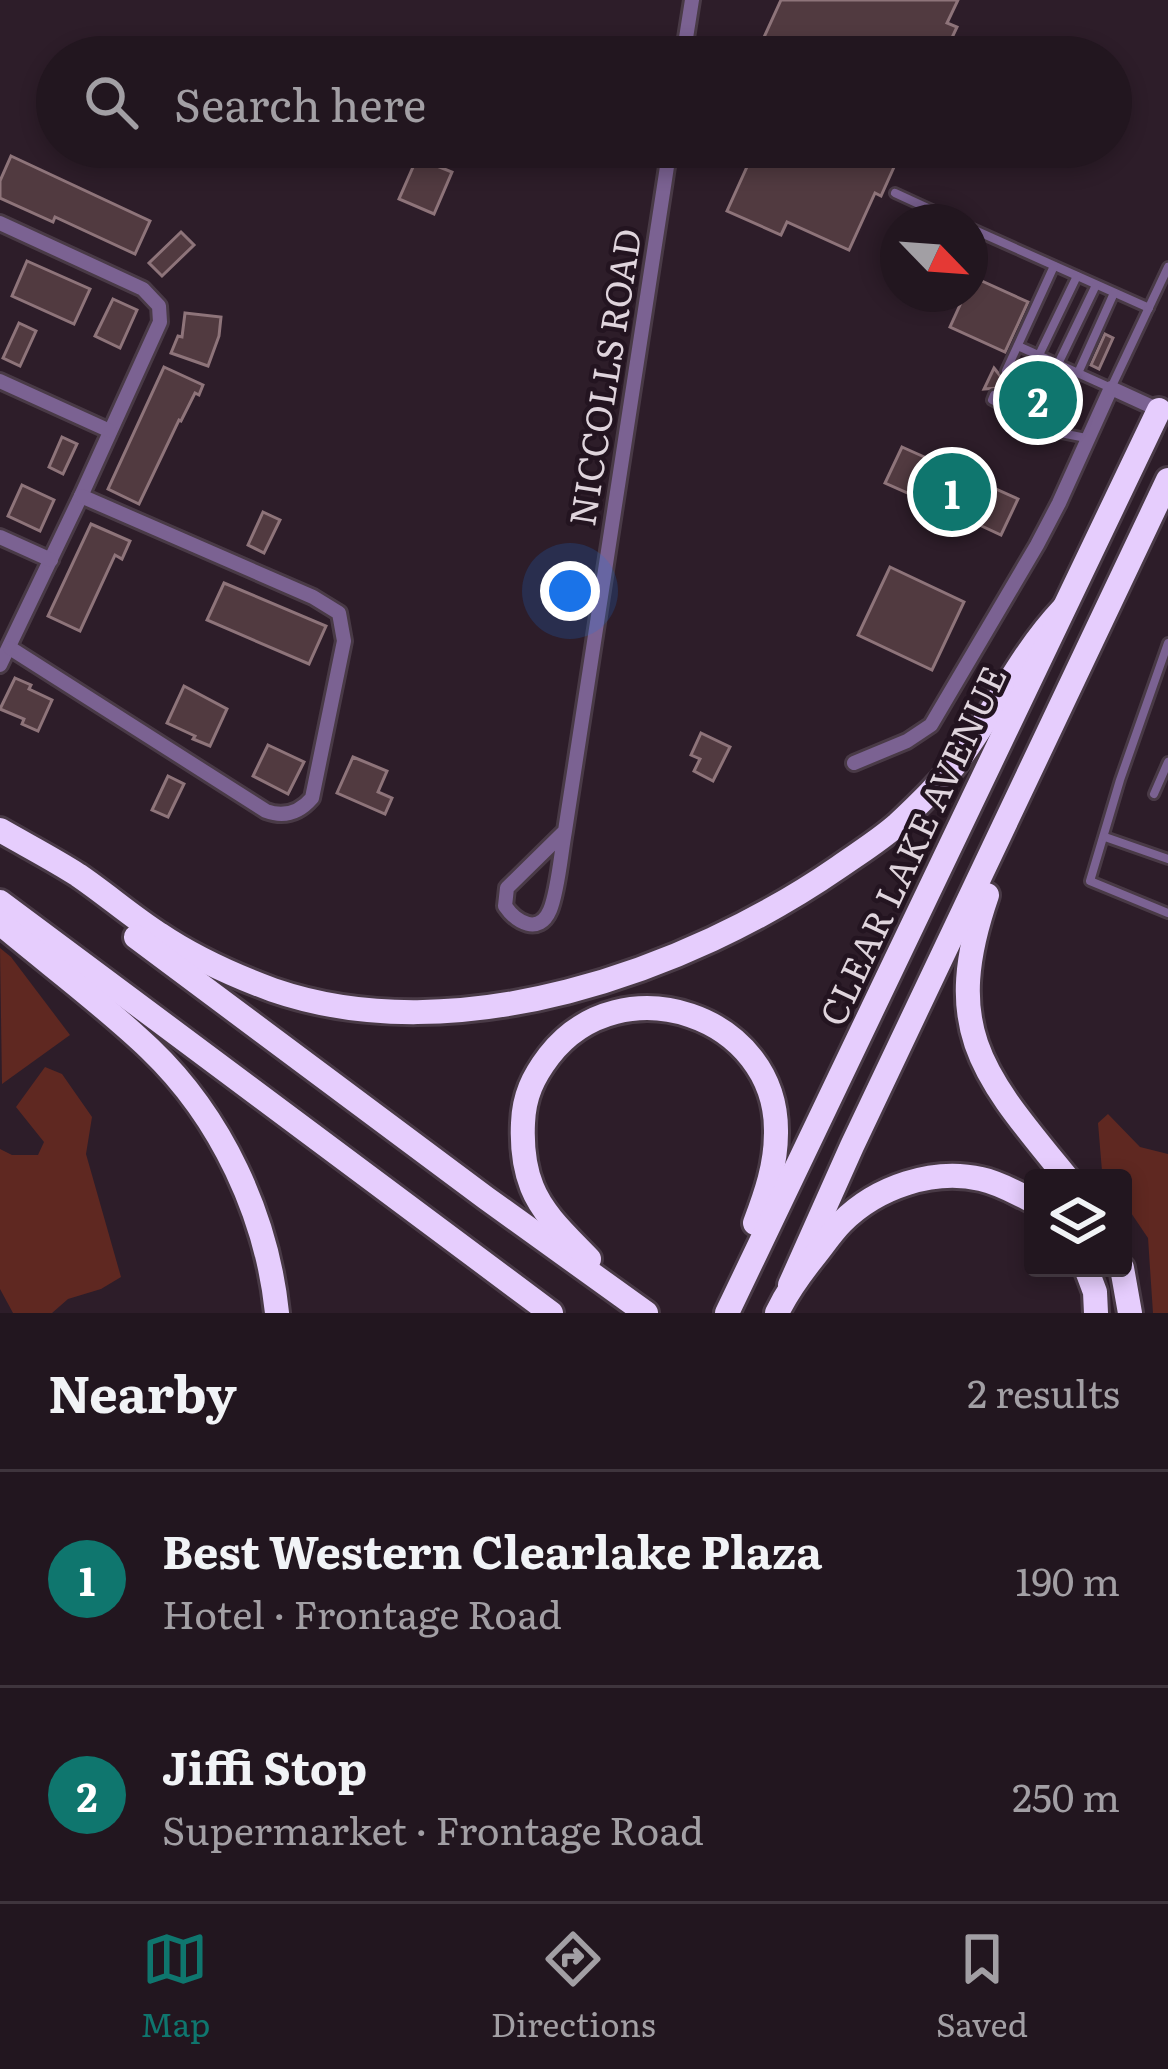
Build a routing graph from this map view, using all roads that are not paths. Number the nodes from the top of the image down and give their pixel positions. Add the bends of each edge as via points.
1 (692, 0) edge
2 (686, 36) edge
3 (667, 168) edge
4 (895, 193) dead end
5 (919, 204) edge
6 (0, 223) edge
7 (988, 235) edge
8 (1054, 266) junction
9 (1168, 267) edge
10 (1077, 276) junction
11 (1096, 284) junction
12 (1114, 293) junction
13 (1149, 308) junction
14 (1018, 346) junction
15 (1039, 355) junction
16 (1058, 364) junction
17 (1006, 371) dead end
18 (1078, 373) junction
19 (0, 381) edge
20 (1111, 388) junction
21 (994, 395) dead end
22 (1159, 410) joint
23 (110, 431) junction
24 (1086, 438) junction
25 (1168, 480) edge
26 (81, 496) junction
27 (0, 537) edge
28 (51, 560) junction
29 (1063, 609) junction
30 (1168, 643) edge
31 (10, 648) junction
32 (0, 665) edge
33 (1168, 762) edge
34 (854, 764) dead end
35 (1021, 794) junction
36 (1154, 794) dead end
37 (565, 831) junction
38 (0, 832) edge
39 (1105, 837) junction
40 (1168, 859) edge
41 (0, 902) edge
42 (1168, 913) edge
43 (0, 923) edge
44 (1060, 1169) edge
45 (1024, 1197) edge
46 (1089, 1277) edge
47 (1124, 1277) edge
48 (790, 1285) junction
49 (730, 1308) edge
50 (644, 1312) edge
51 (277, 1313) edge
52 (551, 1313) edge
53 (777, 1313) edge
54 (1096, 1313) edge
55 (1130, 1313) edge

1 - 2 street
3 - 37 street, NICCOLLS ROAD
4 - 5 lane
6 - 23 street via 143,289 159,306 156,333
7 - 8 lane
8 - 10 lane
8 - 14 lane
9 - 13 lane
10 - 11 lane
10 - 15 lane
11 - 12 lane
11 - 16 lane
12 - 13 lane
12 - 18 lane
13 - 20 lane
14 - 15 lane
14 - 17 lane
15 - 16 lane
16 - 18 lane
18 - 20 lane
19 - 23 street
20 - 22 street
20 - 24 street
21 - 24 lane via 1056,432
22 - 29 highway, CLEAR LAKE AVENUE
23 - 26 street
24 - 34 street via 1037,545 931,725
25 - 35 highway, CLEAR LAKE AVENUE
26 - 28 street
26 - 31 street via 339,614 344,641 313,798 297,811 266,811
27 - 28 street
28 - 31 street
29 - 38 highway via 959,760 895,827 751,922 622,975 531,998 404,1012 287,994 161,936 79,875
29 - 49 highway, CLEAR LAKE AVENUE
30 - 39 lane
31 - 32 street
33 - 36 lane
35 - 44 highway via 974,931 966,993 987,1071
35 - 48 highway, CLEAR LAKE AVENUE
37 - 37 street, NICCOLLS ROAD via 507,888 505,906 521,923 542,921 550,910
38 - 50 highway
39 - 40 lane
39 - 42 lane via 1090,881
41 - 52 highway
43 - 51 highway via 152,1051 194,1100 241,1180
45 - 48 highway via 977,1178 898,1185 842,1222
46 - 54 highway
47 - 55 highway
48 - 53 highway
49 - 50 highway via 772,1175 776,1128 765,1083 716,1027 682,1011 643,1007 596,1017 557,1046 528,1092 523,1139 532,1187 555,1224

